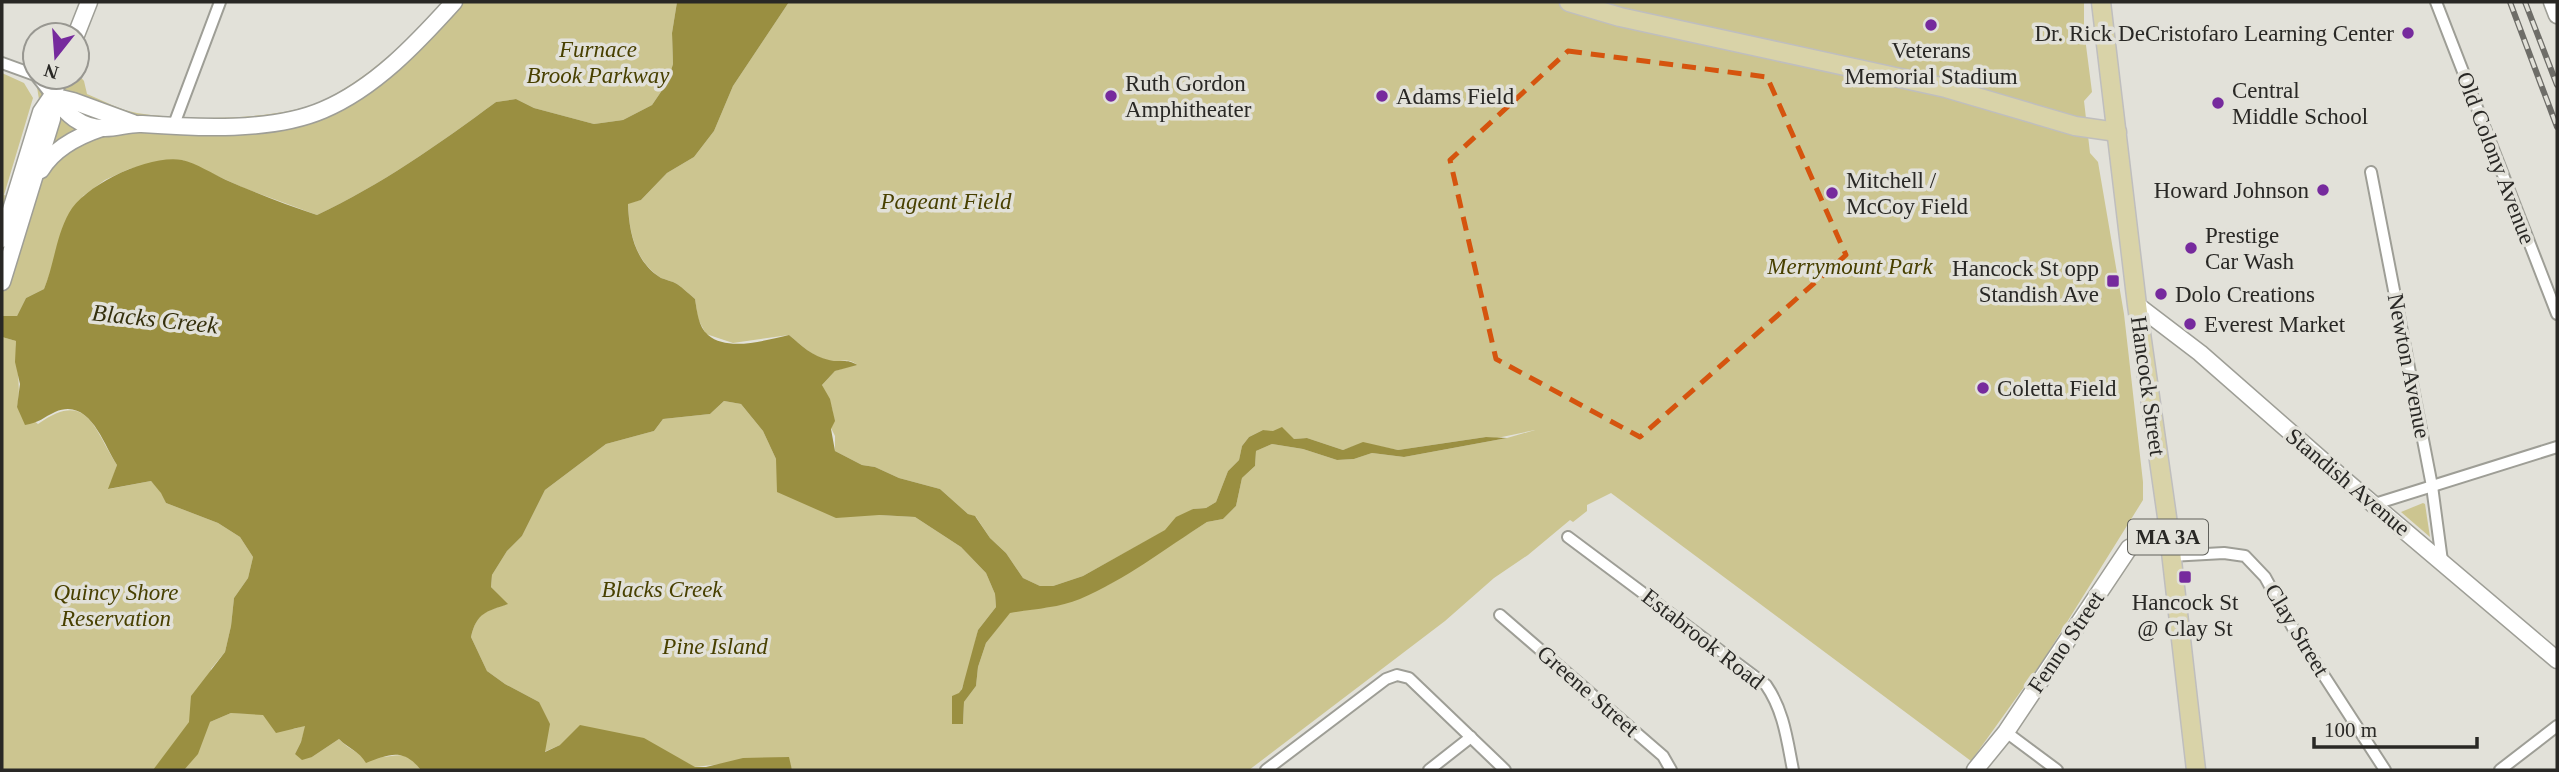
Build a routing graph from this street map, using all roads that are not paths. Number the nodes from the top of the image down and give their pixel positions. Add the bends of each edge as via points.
1 (89, 2) edge
2 (220, 2) edge
3 (1569, 2) edge
4 (2101, 2) edge
5 (2436, 2) edge
6 (2552, 2) edge
7 (450, 3) edge
8 (2557, 15) edge
9 (82, 21) edge
10 (2, 63) edge
11 (21, 70) edge
12 (48, 91) edge
13 (54, 91) edge
14 (52, 96) junction
15 (136, 124) junction
16 (173, 127) junction
17 (103, 128) junction
18 (2117, 132) junction
19 (2371, 172) dead end
20 (34, 181) junction
21 (2, 239) edge
22 (2, 282) edge
23 (2137, 305) junction
24 (2557, 314) edge
25 (2557, 447) edge
26 (2432, 486) junction
27 (2375, 504) junction
28 (2168, 528) junction
29 (1568, 537) dead end
30 (2170, 556) junction
31 (2442, 561) junction
32 (1500, 615) dead end
33 (2557, 660) edge
34 (2557, 726) edge
35 (2006, 732) junction
36 (1471, 737) junction
37 (1266, 770) edge
38 (1429, 770) edge
39 (1505, 770) edge
40 (1671, 770) edge
41 (1793, 770) edge
42 (1975, 770) edge
43 (2057, 770) edge
44 (2196, 770) edge
45 (2385, 770) edge
46 (2500, 770) edge

1 - 9 main road
2 - 16 street
3 - 18 main road via 1946,88 2075,127
4 - 18 main road, Hancock Street
5 - 24 street, Old Colony Avenue
6 - 8 main road
7 - 16 main road via 380,75 321,111 278,122
10 - 11 street
12 - 14 street
13 - 14 main road
14 - 15 main road
14 - 17 main road via 73,119
14 - 20 main road via 52,119
14 - 21 main road via 41,111
15 - 16 main road
15 - 17 main road
17 - 20 main road via 55,152
18 - 23 main road, Hancock Street / MA 3A
19 - 26 street, Newton Avenue
20 - 22 main road
23 - 27 main road, Standish Avenue via 2200,353
23 - 28 main road, Hancock Street / MA 3A
25 - 26 street
26 - 27 street
26 - 31 street, Newton Avenue
27 - 31 main road, Standish Avenue
28 - 30 main road, Hancock Street / MA 3A
28 - 35 main road, Fenno Street via 2129,548
29 - 41 street, Estabrook Road via 1766,685 1781,711
30 - 44 main road, Hancock Street / MA 3A
30 - 45 street, Clay Street via 2245,556 2265,577
31 - 33 main road, Standish Avenue
32 - 40 street, Greene Street via 1663,756
34 - 46 street
35 - 42 main road, Fenno Street
35 - 43 street
36 - 37 street via 1409,678 1397,675
36 - 38 street
36 - 39 street

